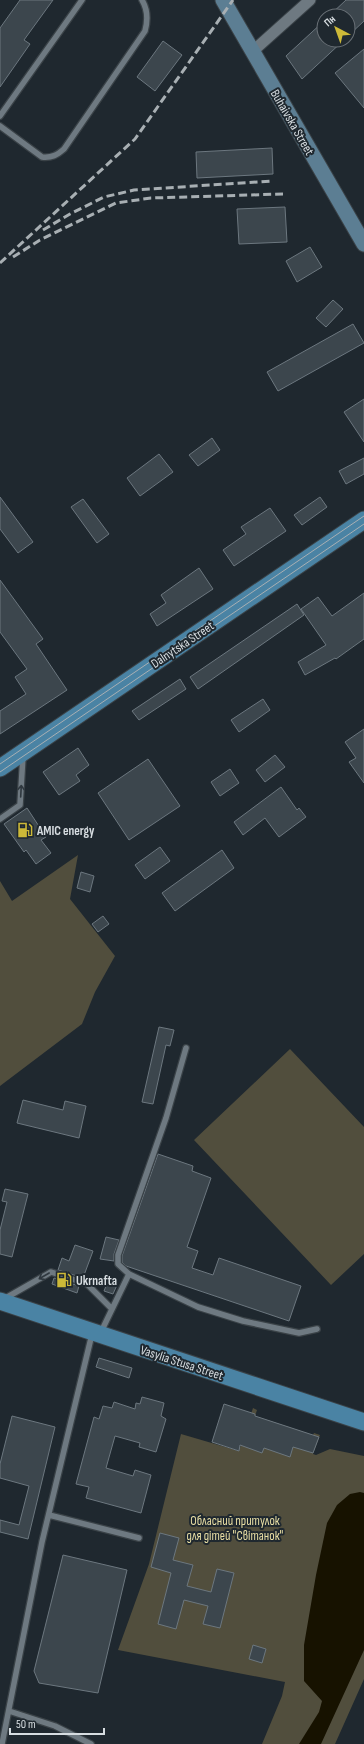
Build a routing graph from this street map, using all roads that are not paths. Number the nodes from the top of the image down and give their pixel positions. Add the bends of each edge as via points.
1 (82, 0) edge
2 (142, 0) edge
3 (223, 0) edge
4 (310, 0) edge
5 (252, 52) junction
6 (0, 116) edge
7 (0, 126) edge
8 (364, 244) edge
9 (364, 520) edge
10 (23, 753) junction
11 (0, 768) edge
12 (0, 819) edge
13 (186, 1048) dead end
14 (129, 1274) junction
15 (0, 1301) edge
16 (112, 1309) junction
17 (317, 1329) dead end
18 (96, 1333) junction
19 (364, 1422) edge
20 (49, 1515) junction
21 (139, 1538) dead end
22 (9, 1711) junction
23 (2, 1744) edge
24 (91, 1744) edge

1 - 6 lane
2 - 7 lane via 148,23 145,31 58,155 49,158 42,156
3 - 5 main road, Buhaivska Street
4 - 5 street
5 - 8 main road, Buhaivska Street
9 - 10 main road, Dalnytska Street
10 - 11 main road, Dalnytska Street
12 -> 10 lane via 20,805
13 - 14 lane via 166,1118 118,1254 118,1264
14 - 16 lane
14 - 17 lane via 198,1307 299,1333
16 -> 15 lane via 87,1284 50,1272
15 - 18 main road, Vasylia Stusa Street
16 - 18 lane
18 - 19 main road, Vasylia Stusa Street
18 - 20 lane
20 - 21 lane
20 - 22 lane
22 - 23 lane
22 - 24 lane via 55,1726

